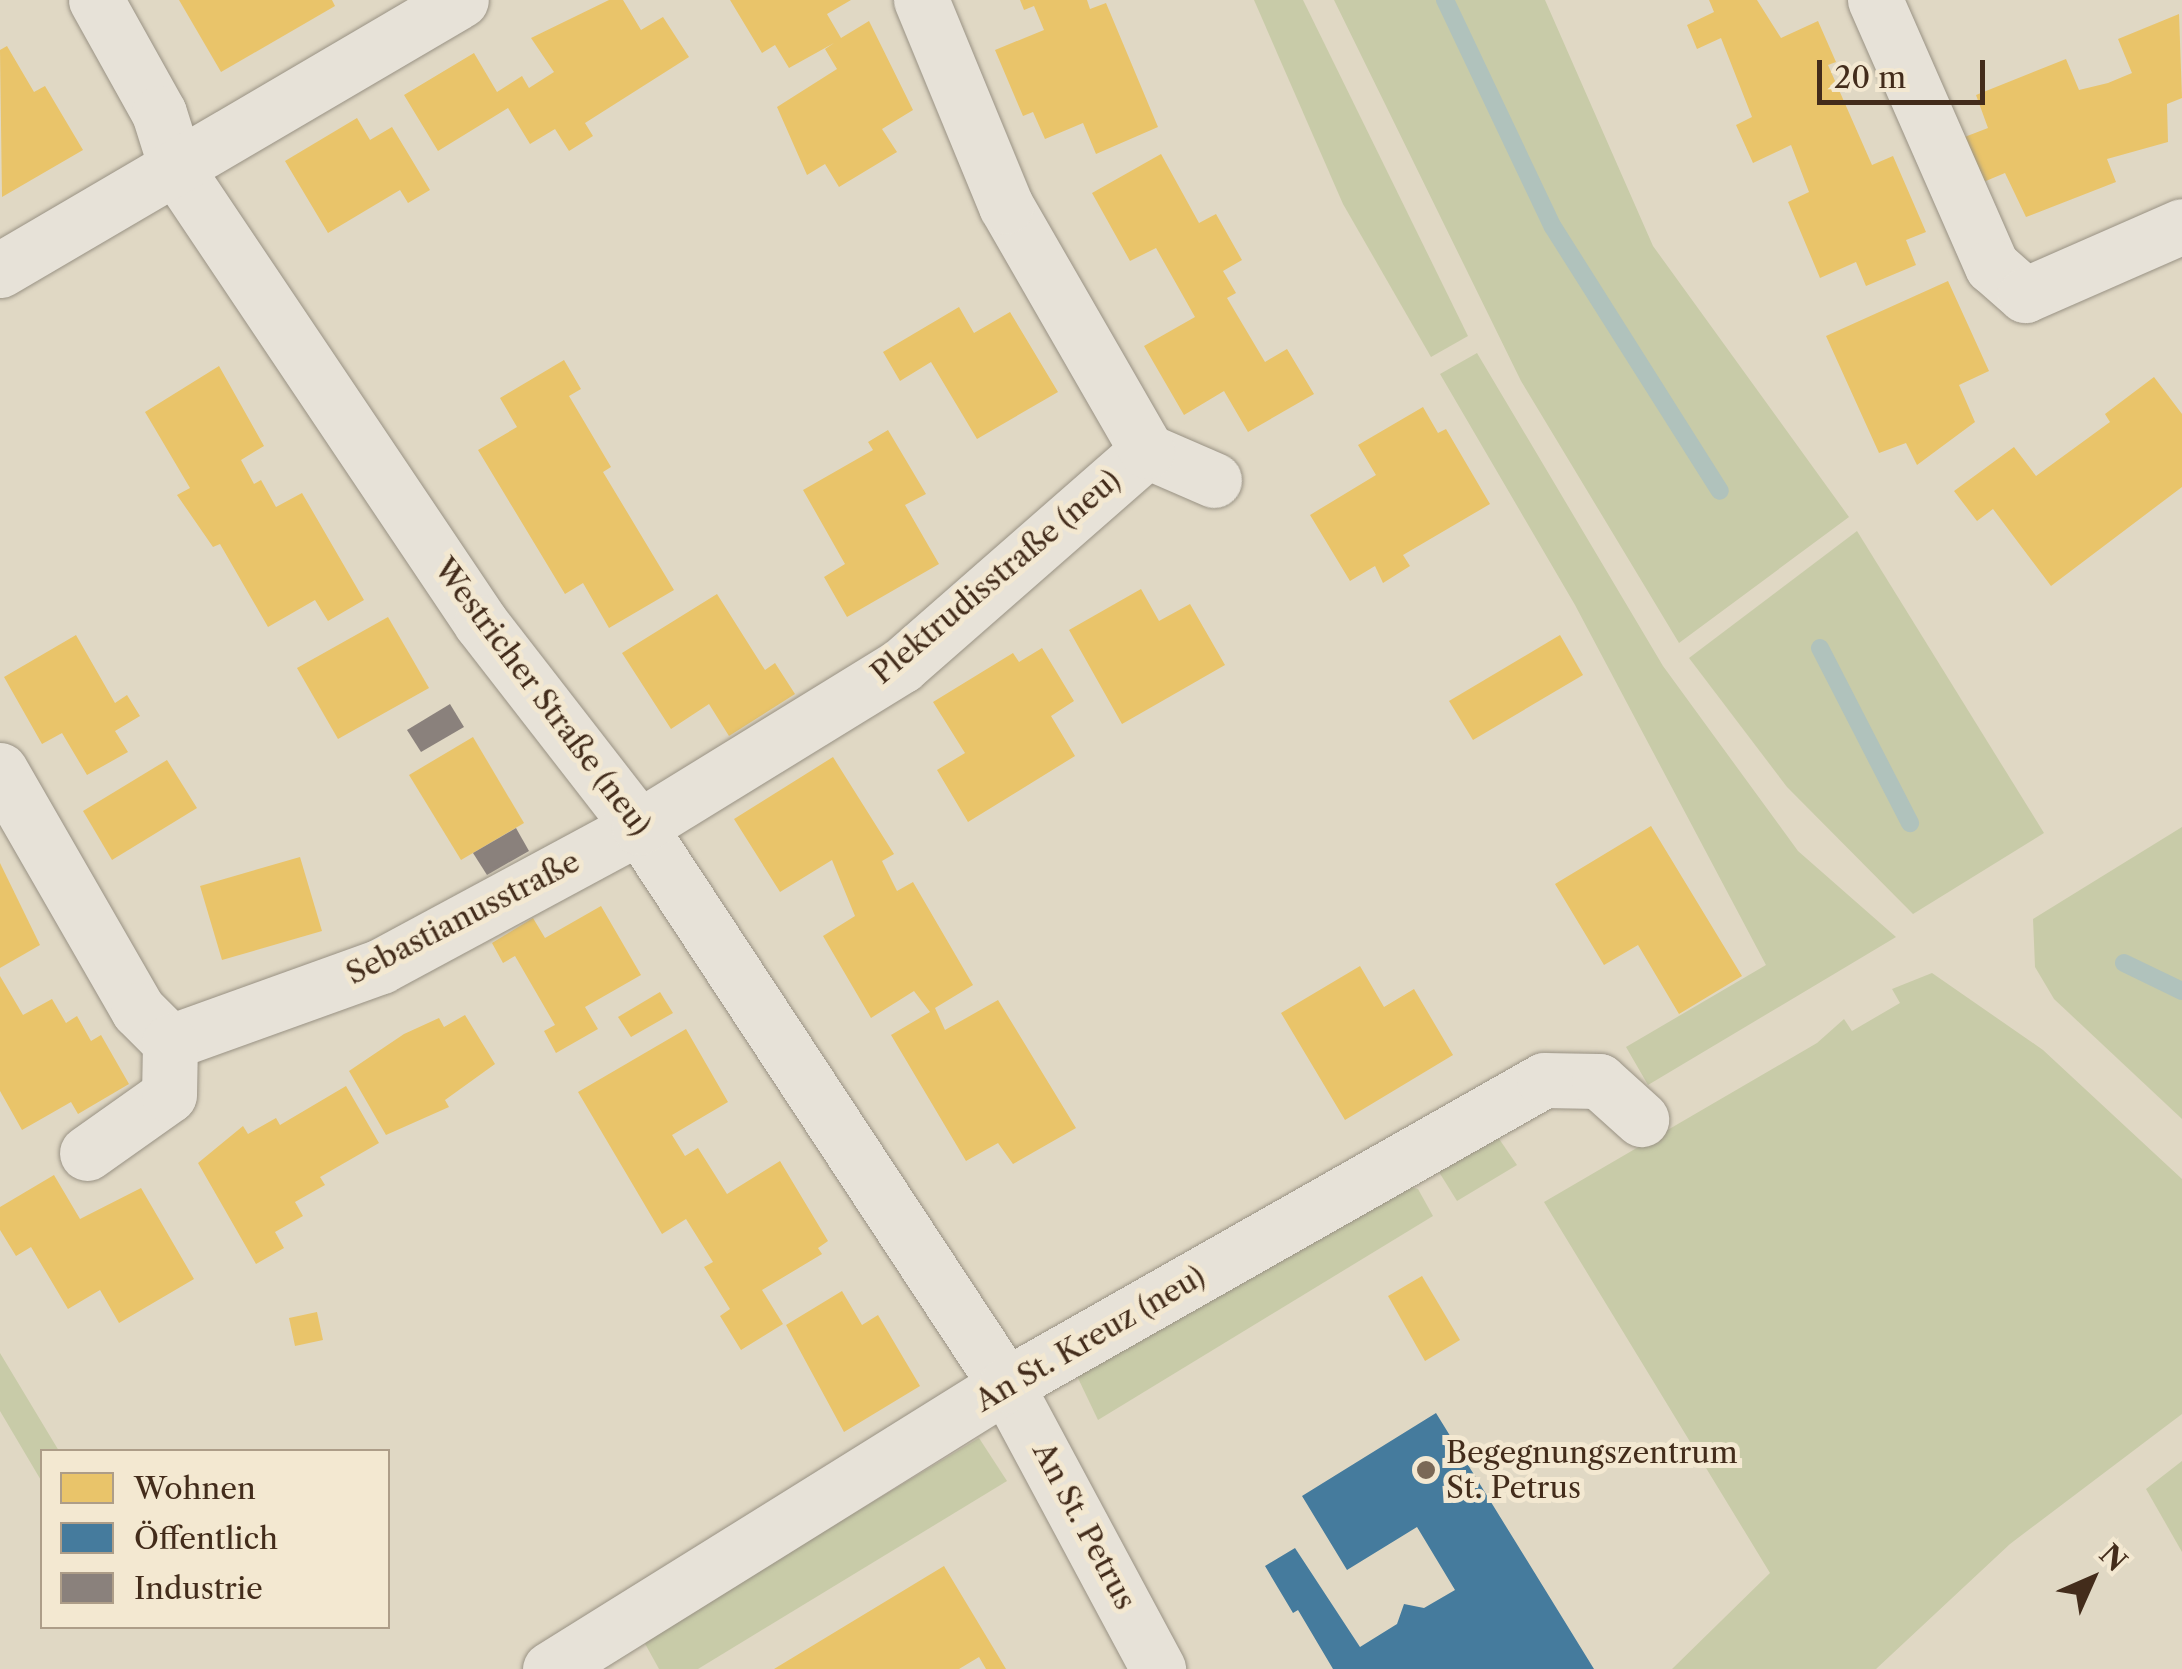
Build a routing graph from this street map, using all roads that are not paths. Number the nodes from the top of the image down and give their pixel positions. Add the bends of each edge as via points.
1 (96, 0) edge
2 (461, 0) edge
3 (921, 0) edge
4 (1875, 0) edge
5 (177, 170) junction
6 (2182, 226) edge
7 (0, 270) edge
8 (1147, 451) junction
9 (1214, 480) dead end
10 (0, 770) edge
11 (639, 827) junction
12 (170, 1042) junction
13 (1641, 1119) dead end
14 (88, 1153) dead end
15 (1006, 1385) junction
16 (550, 1669) edge
17 (1158, 1669) edge

1 - 5 street, Westricher Straße (neu) via 159,114
2 - 5 street
3 - 8 street, Plektrudisstraße (neu) via 1006,206
4 - 6 street via 1992,266 2025,295
5 - 7 street
5 - 11 street, Westricher Straße (neu) via 481,623
8 - 9 street, Plektrudisstraße (neu)
8 - 11 street, Plektrudisstraße (neu) via 901,666
10 - 12 street via 138,1010
11 - 12 street, Sebastianusstraße via 382,966
11 - 15 street, Westricher Straße (neu)
12 - 14 street via 169,1095
13 - 15 street, An St. Kreuz (neu) via 1599,1081 1544,1080
15 - 16 street, An St. Kreuz (neu)
15 - 17 street, An St. Petrus

